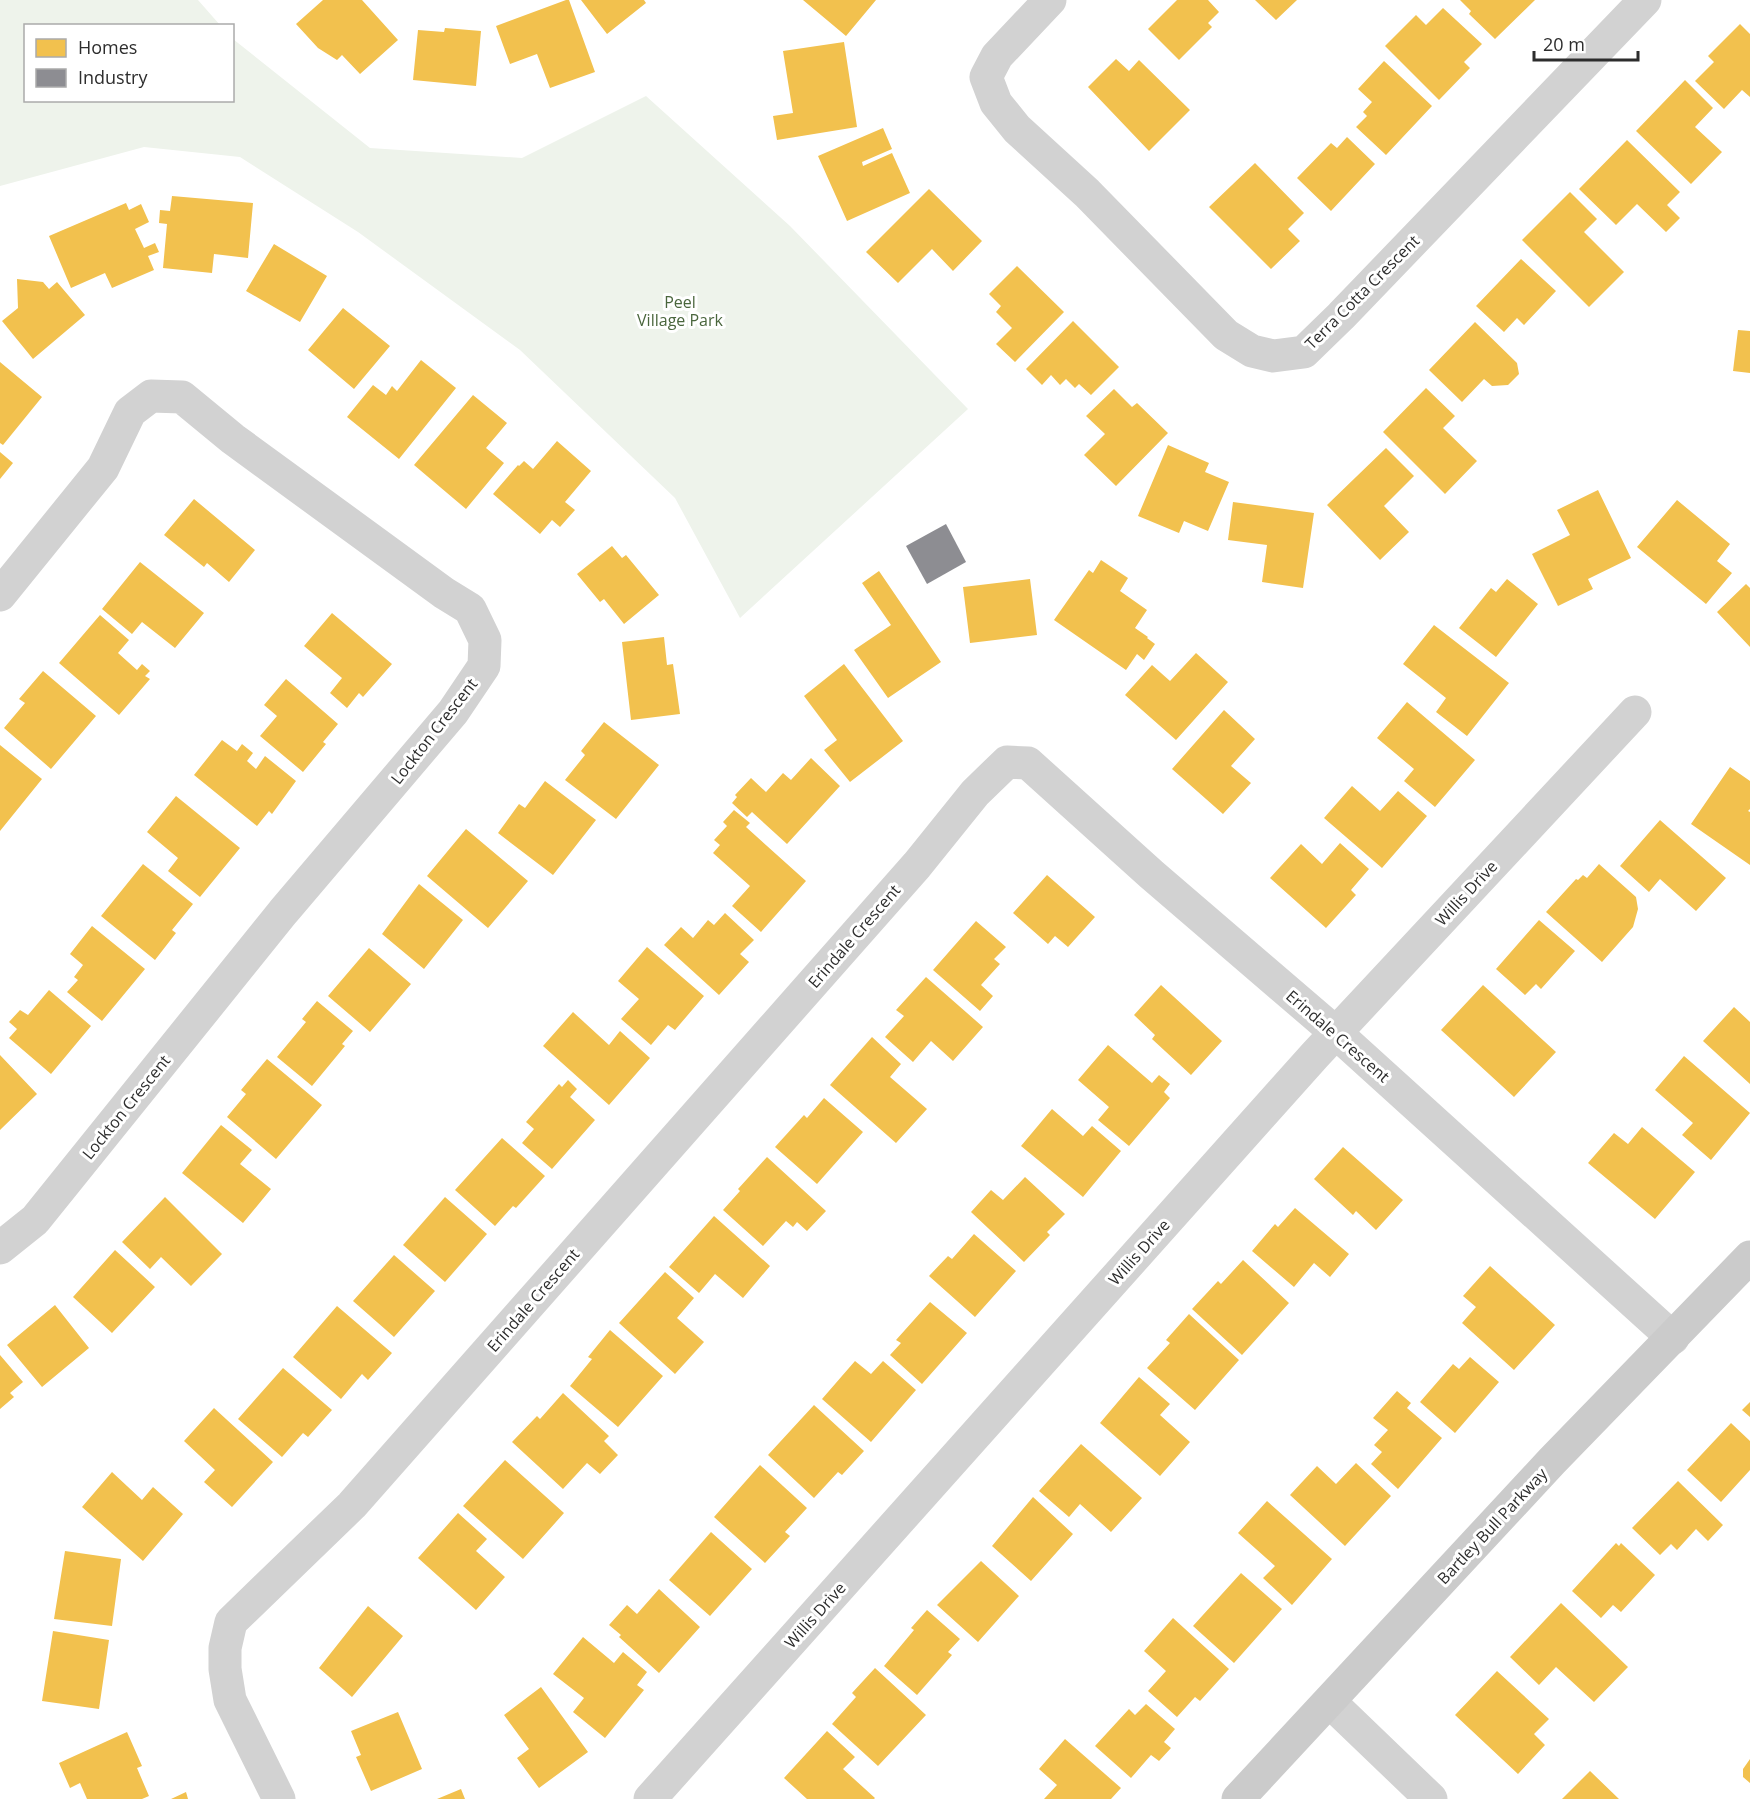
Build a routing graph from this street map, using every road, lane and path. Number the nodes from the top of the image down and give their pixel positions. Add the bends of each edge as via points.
1 (1050, 0) edge
2 (1645, 0) edge
3 (0, 595) edge
4 (1635, 712) dead end
5 (1335, 1032) junction
6 (0, 1248) edge
7 (1750, 1257) edge
8 (1673, 1338) junction
9 (1330, 1702) junction
10 (279, 1799) edge
11 (650, 1799) edge
12 (1238, 1799) edge
13 (1431, 1799) edge

1 - 2 street, Terra Cotta Crescent via 997,56 986,77 996,104 1227,335 1252,351 1272,357 1304,352
3 - 6 street, Lockton Crescent via 103,468 130,412 151,396 182,397 233,439 470,609 485,640 485,649 484,666 453,712 284,912 34,1220
4 - 5 street, Willis Drive
5 - 8 street, Erindale Crescent
5 - 10 street, Erindale Crescent via 1028,763 1007,762 975,793 917,865 352,1505 231,1622 225,1648 230,1700
5 - 11 street, Willis Drive
7 - 8 street, Bartley Bull Parkway
8 - 9 street, Bartley Bull Parkway via 1552,1461
9 - 12 street, Bartley Bull Parkway
9 - 13 street

